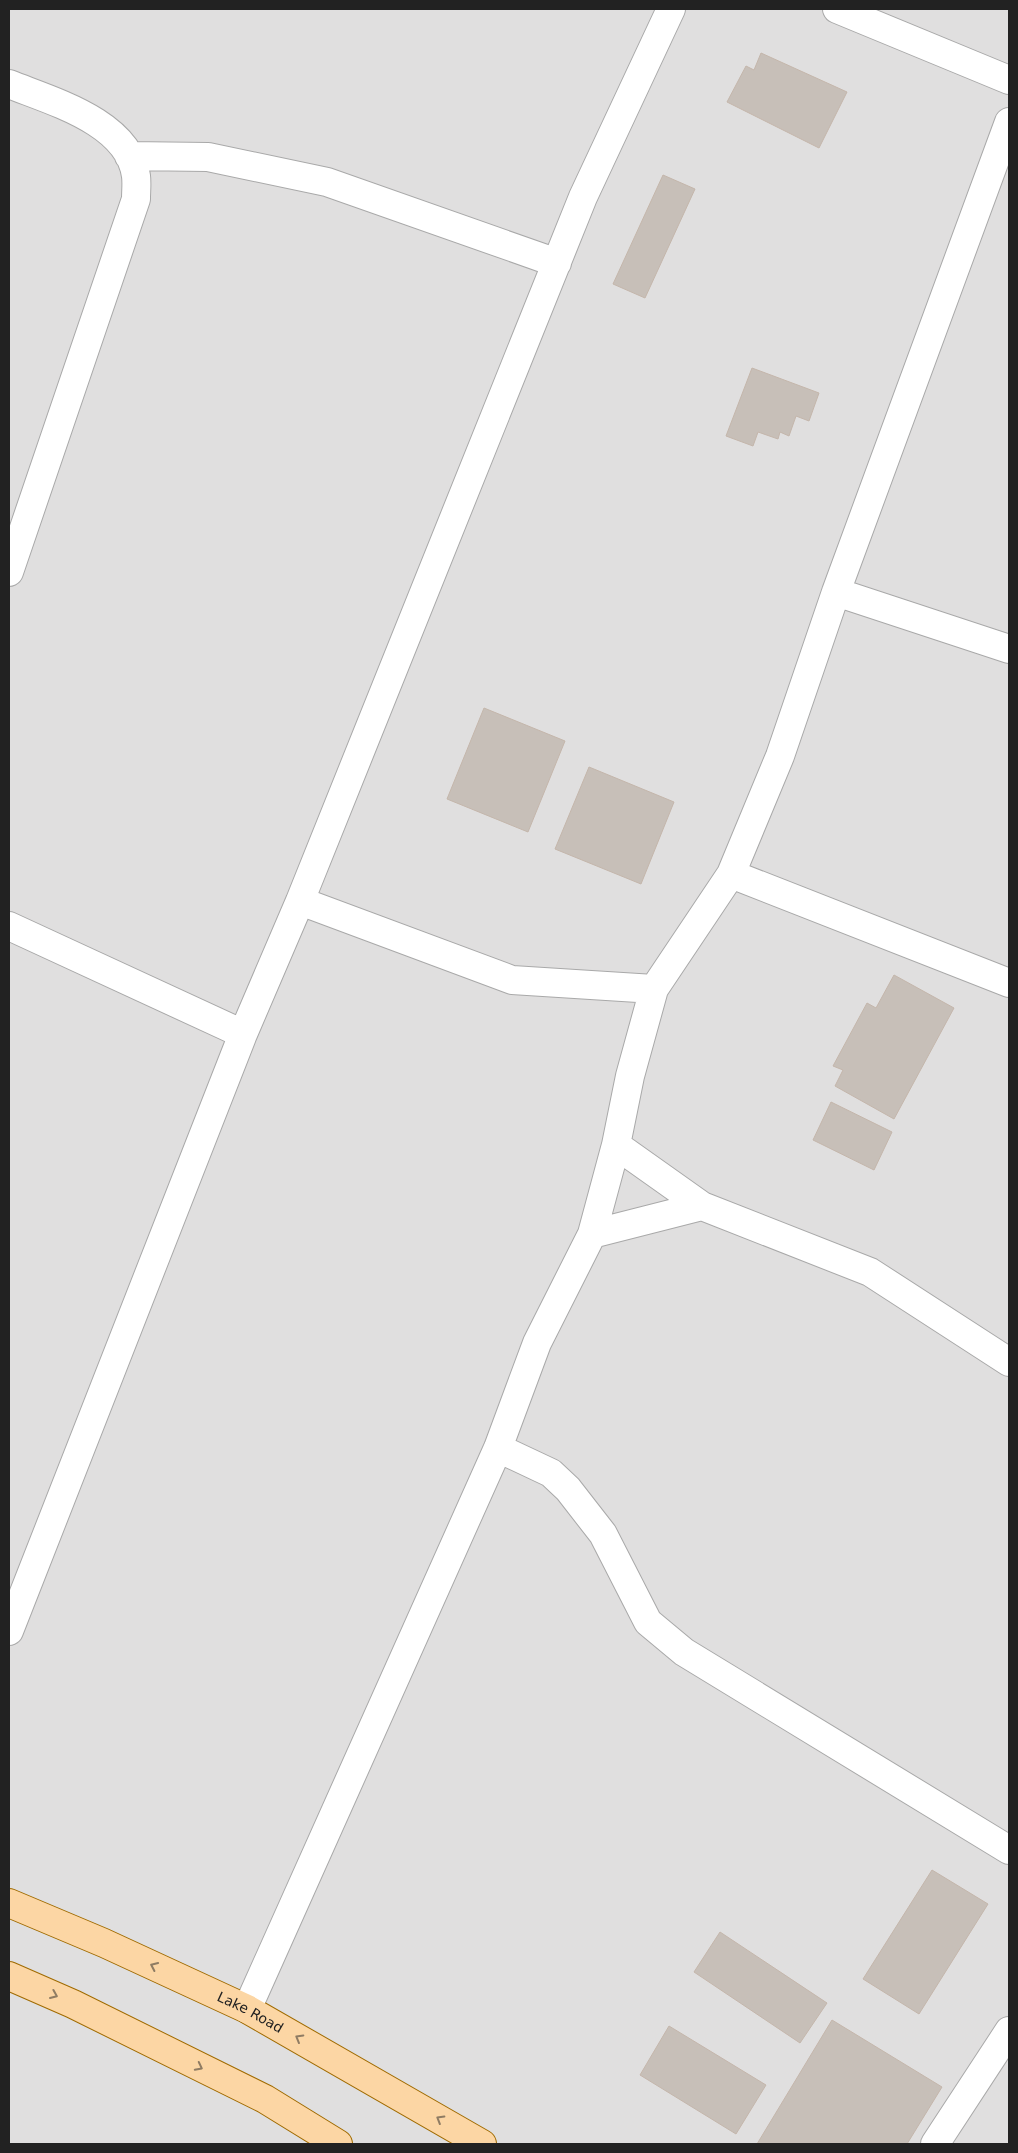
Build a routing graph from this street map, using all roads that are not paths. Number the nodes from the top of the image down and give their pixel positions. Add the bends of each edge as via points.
1 (672, 9) edge
2 (837, 9) edge
3 (1009, 80) edge
4 (9, 84) edge
5 (1009, 122) edge
6 (129, 156) junction
7 (557, 263) junction
8 (9, 572) edge
9 (836, 592) junction
10 (1009, 649) edge
11 (731, 874) junction
12 (300, 902) junction
13 (9, 926) edge
14 (1009, 983) edge
15 (654, 989) junction
16 (243, 1034) junction
17 (616, 1145) junction
18 (702, 1206) junction
19 (592, 1234) junction
20 (1009, 1362) edge
21 (498, 1448) junction
22 (9, 1630) edge
23 (1009, 1850) edge
24 (9, 1903) edge
25 (9, 1976) edge
26 (247, 2009) junction
27 (1009, 2031) edge
28 (338, 2144) edge
29 (482, 2144) edge
30 (934, 2144) edge

1 - 7 street via 583,198
2 - 3 street
4 - 6 street via 79,112 107,130
5 - 9 street
6 - 7 street via 208,157 327,182
6 - 8 street via 136,174 136,199
7 - 12 street
9 - 10 street
9 - 11 street via 780,756
11 - 14 street
11 - 15 street
12 - 15 street via 512,980
12 - 16 street
13 - 16 street
15 - 17 street via 630,1076
16 - 22 street
17 - 18 street
17 - 19 street
18 - 19 street
18 - 20 street via 870,1272
19 - 21 street via 537,1343
21 - 23 street via 552,1473 568,1490 603,1534 648,1622 684,1652
21 - 26 street
26 -> 24 main road, Lake Road
25 -> 28 main road via 265,2099
29 -> 26 main road, Lake Road
27 - 30 street

